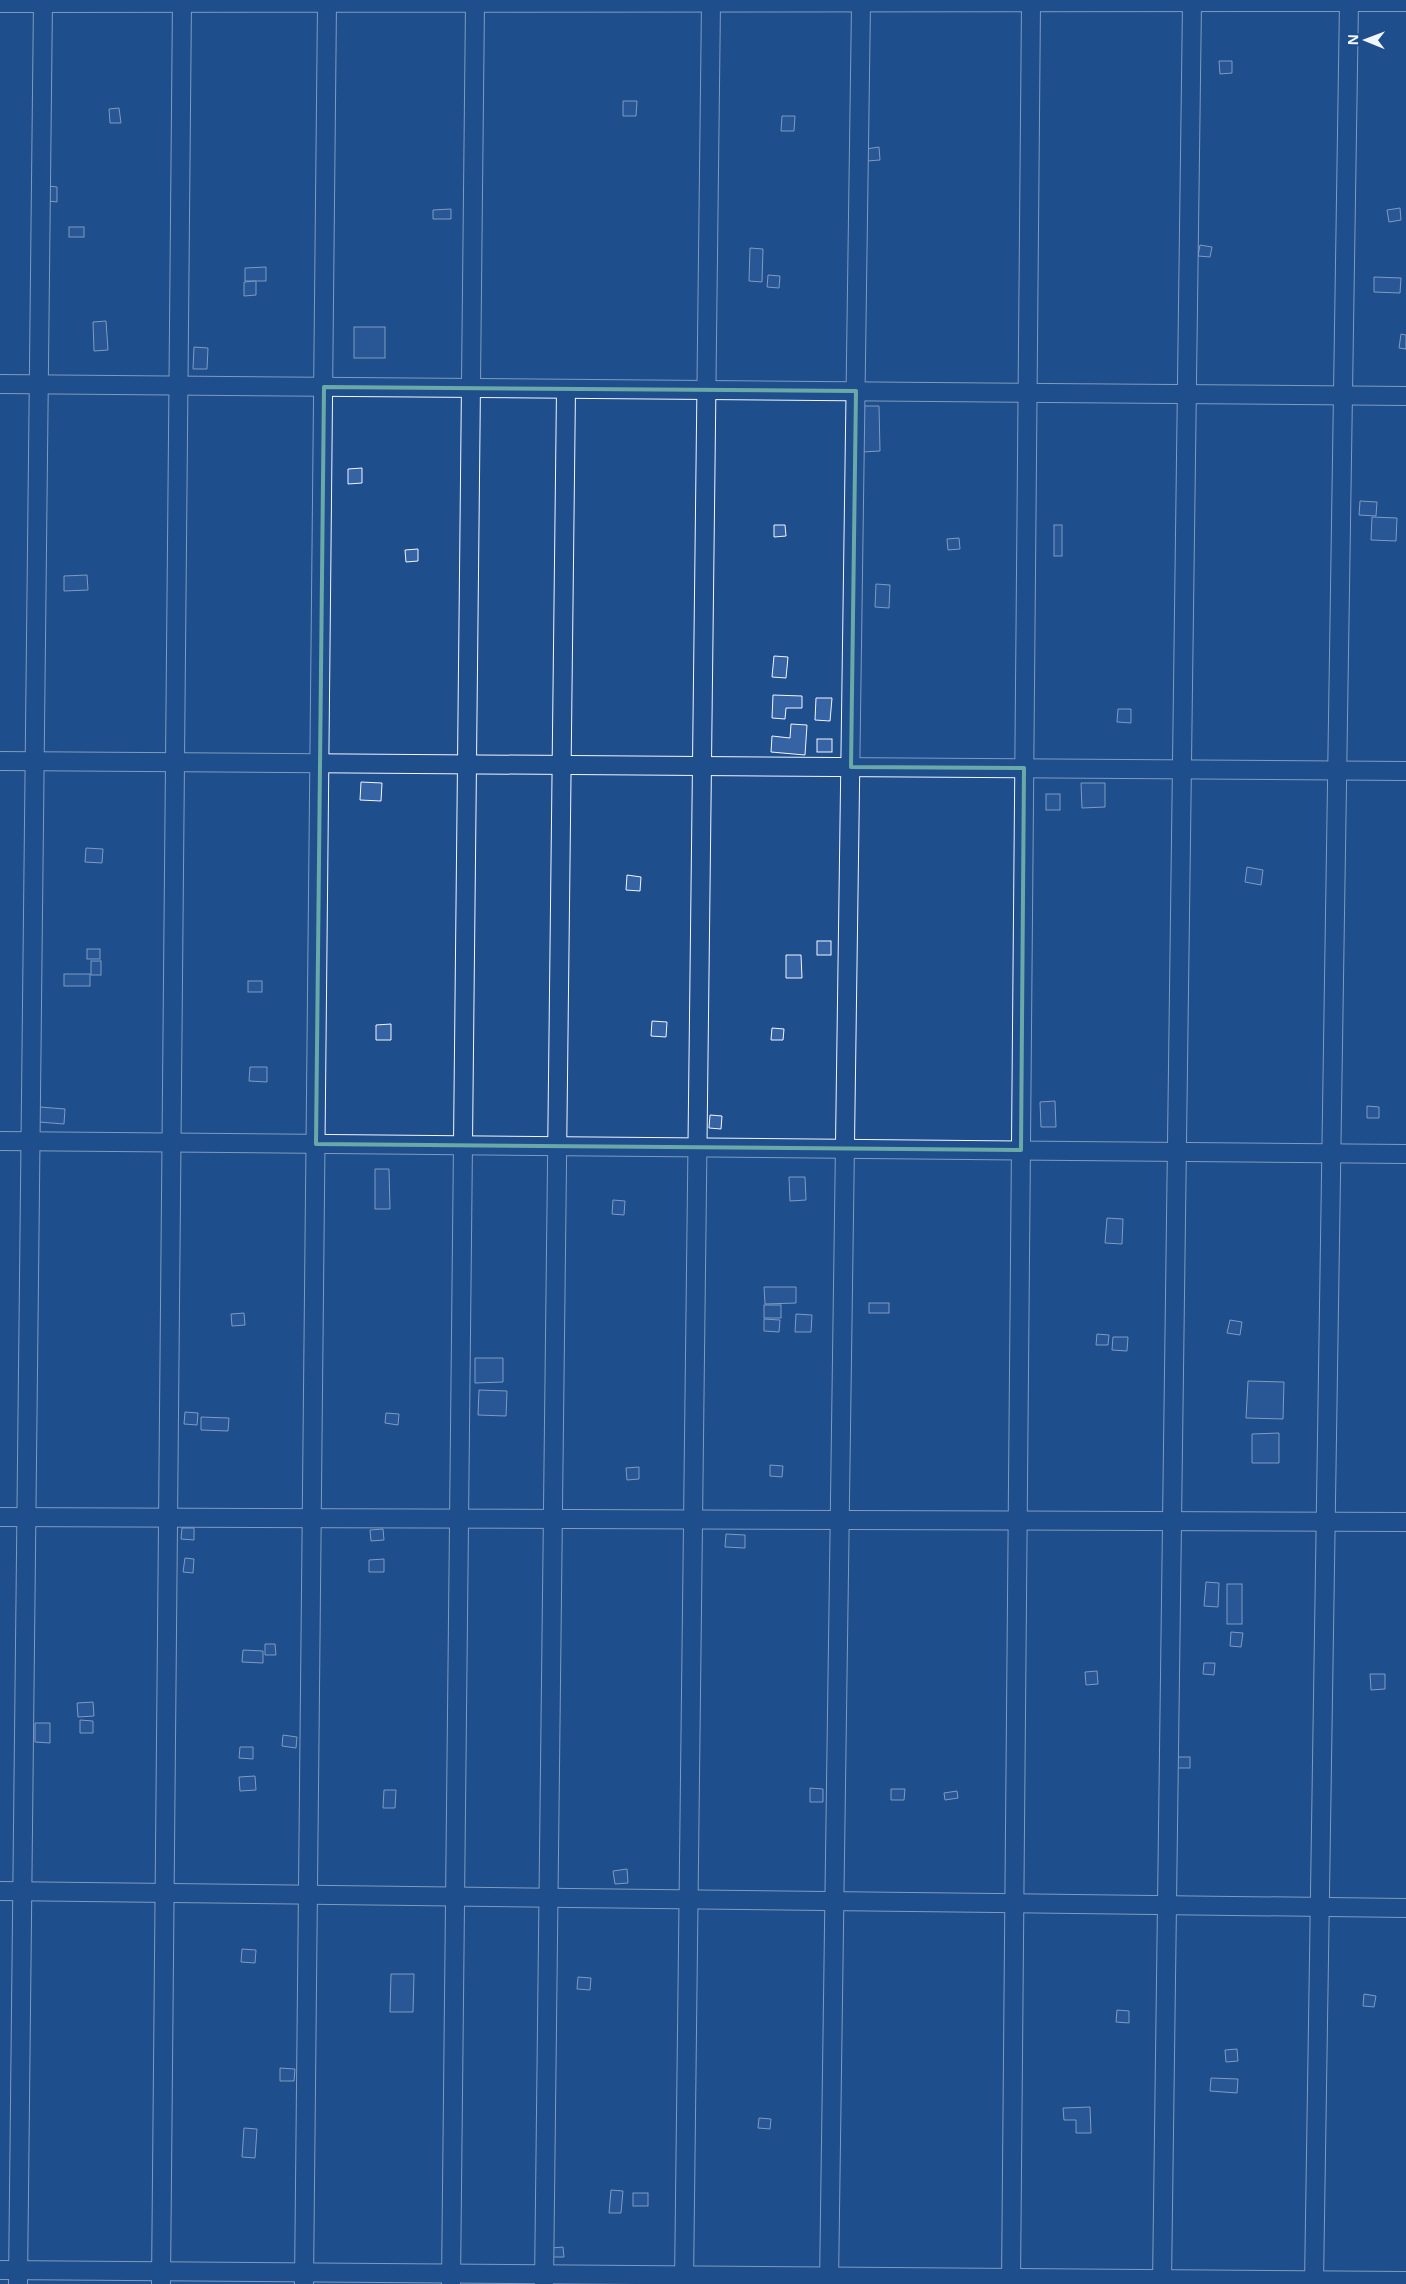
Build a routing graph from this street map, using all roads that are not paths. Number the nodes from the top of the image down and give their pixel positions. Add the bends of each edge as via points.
1 (43, 1) edge
2 (182, 1) edge
3 (711, 2) junction
4 (1031, 2) junction
5 (1192, 2) junction
6 (1349, 2) junction
7 (1406, 2) edge
8 (0, 3) edge
9 (327, 3) junction
10 (475, 3) junction
11 (861, 3) junction
12 (0, 384) edge
13 (39, 384) junction
14 (178, 385) junction
15 (324, 386) junction
16 (471, 388) junction
17 (566, 388) junction
18 (706, 390) junction
19 (856, 391) junction
20 (1027, 392) junction
21 (1186, 394) junction
22 (1343, 395) junction
23 (1406, 396) edge
24 (0, 761) edge
25 (34, 761) junction
26 (175, 762) junction
27 (320, 763) junction
28 (467, 764) junction
29 (562, 765) junction
30 (702, 766) junction
31 (850, 767) junction
32 (1024, 768) junction
33 (1181, 769) junction
34 (1337, 770) junction
35 (1406, 770) edge
36 (0, 1141) edge
37 (30, 1141) junction
38 (171, 1142) junction
39 (316, 1144) junction
40 (463, 1145) junction
41 (557, 1146) junction
42 (697, 1147) junction
43 (845, 1149) junction
44 (1020, 1150) junction
45 (1177, 1152) junction
46 (1331, 1153) junction
47 (1406, 1154) edge
48 (0, 1517) edge
49 (26, 1517) junction
50 (168, 1518) junction
51 (312, 1518) junction
52 (459, 1518) junction
53 (553, 1519) junction
54 (693, 1519) junction
55 (840, 1520) junction
56 (1018, 1520) junction
57 (1172, 1521) junction
58 (1325, 1522) junction
59 (1406, 1522) edge
60 (0, 1891) edge
61 (22, 1892) junction
62 (164, 1893) junction
63 (308, 1895) junction
64 (455, 1897) junction
65 (549, 1898) junction
66 (688, 1900) junction
67 (834, 1901) junction
68 (1014, 1903) junction
69 (1167, 1905) junction
70 (1320, 1907) junction
71 (1406, 1908) edge
72 (0, 2270) edge
73 (18, 2277) edge
74 (161, 2278) edge
75 (304, 2278) edge
76 (451, 2279) edge
77 (544, 2279) edge
78 (684, 2280) edge
79 (829, 2280) edge
80 (1011, 2281) edge
81 (1406, 2281) edge
82 (1162, 2282) edge
83 (1314, 2282) edge

1 - 2 street
1 - 8 street
1 - 13 street
2 - 9 street
2 - 14 street
3 - 10 street
3 - 11 street
3 - 18 street
4 - 5 street
4 - 11 street
4 - 20 street
5 - 6 street
5 - 21 street
6 - 7 street
6 - 22 street
9 - 10 street
9 - 15 street
10 - 16 street
11 - 19 street
12 - 13 street
13 - 14 street
13 - 25 street
14 - 15 street
14 - 26 street
15 - 16 street
15 - 27 street
16 - 17 street
16 - 28 street
17 - 18 street
17 - 29 street
18 - 19 street
18 - 30 street
19 - 20 street
19 - 31 street
20 - 21 street
20 - 32 street
21 - 22 street
21 - 33 street
22 - 23 street
22 - 34 street
24 - 25 street
25 - 26 street
25 - 37 street
26 - 27 street
26 - 38 street
27 - 28 street
27 - 39 street
28 - 29 street
28 - 40 street
29 - 30 street
29 - 41 street
30 - 31 street
30 - 42 street
31 - 32 street
31 - 43 street
32 - 33 street
32 - 44 street
33 - 34 street
33 - 45 street
34 - 35 street
34 - 46 street
36 - 37 street
37 - 38 street
37 - 49 street
38 - 39 street
38 - 50 street
39 - 40 street
39 - 51 street
40 - 41 street
40 - 52 street
41 - 42 street
41 - 53 street
42 - 43 street
42 - 54 street
43 - 44 street
43 - 55 street
44 - 45 street
44 - 56 street
45 - 46 street
45 - 57 street
46 - 47 street
46 - 58 street
48 - 49 street
49 - 50 street
49 - 61 street
50 - 51 street
50 - 62 street
51 - 52 street
51 - 63 street
52 - 53 street
52 - 64 street
53 - 54 street
53 - 65 street
54 - 55 street
54 - 66 street
55 - 56 street
55 - 67 street
56 - 57 street
56 - 68 street
57 - 58 street
57 - 69 street
58 - 59 street
58 - 70 street
60 - 61 street
61 - 62 street
61 - 73 street
62 - 63 street
62 - 74 street
63 - 64 street
63 - 75 street
64 - 65 street
64 - 76 street
65 - 66 street
65 - 77 street
66 - 67 street
66 - 78 street
67 - 68 street
67 - 79 street
68 - 69 street
68 - 80 street
69 - 70 street
69 - 82 street
70 - 71 street
70 - 83 street
72 - 73 street
73 - 74 street
74 - 75 street
75 - 76 street
76 - 77 street
77 - 78 street
78 - 79 street
79 - 80 street
80 - 82 street
81 - 83 street
82 - 83 street

